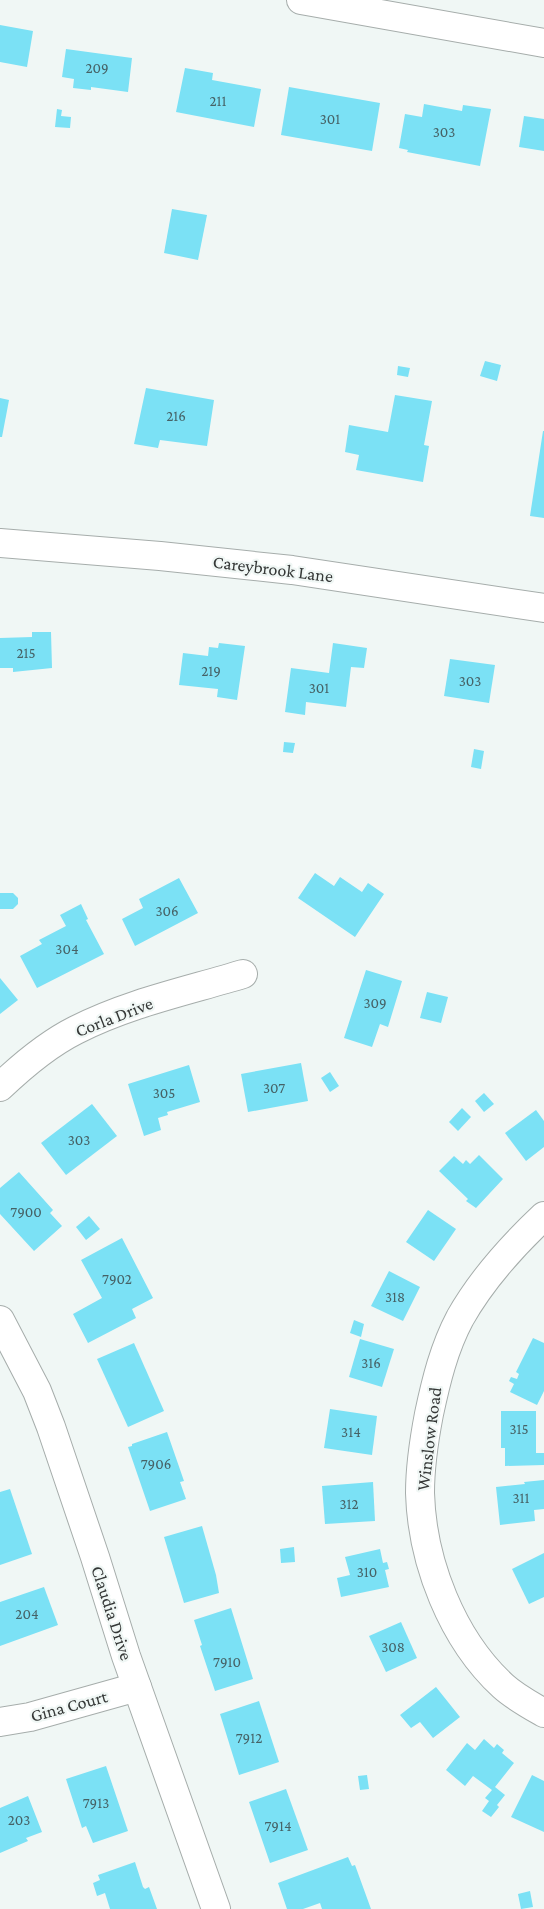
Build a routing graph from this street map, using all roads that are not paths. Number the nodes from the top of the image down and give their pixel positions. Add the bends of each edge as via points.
1 (300, 0) edge
2 (544, 43) edge
3 (0, 543) edge
4 (544, 608) edge
5 (243, 974) dead end
6 (0, 1087) edge
7 (544, 1216) edge
8 (0, 1320) edge
9 (137, 1687) junction
10 (544, 1713) edge
11 (0, 1722) edge
12 (216, 1909) edge

1 - 2 street
3 - 4 street, Careybrook Lane via 292,570
5 - 6 street, Corla Drive via 91,1023 26,1063
7 - 10 street, Winslow Road via 480,1286 447,1346 437,1376 427,1427 420,1495 427,1543 439,1588 463,1639 504,1687
8 - 9 street, Claudia Drive via 33,1382 50,1427
9 - 11 street, Gina Court via 30,1717
9 - 12 street, Claudia Drive

